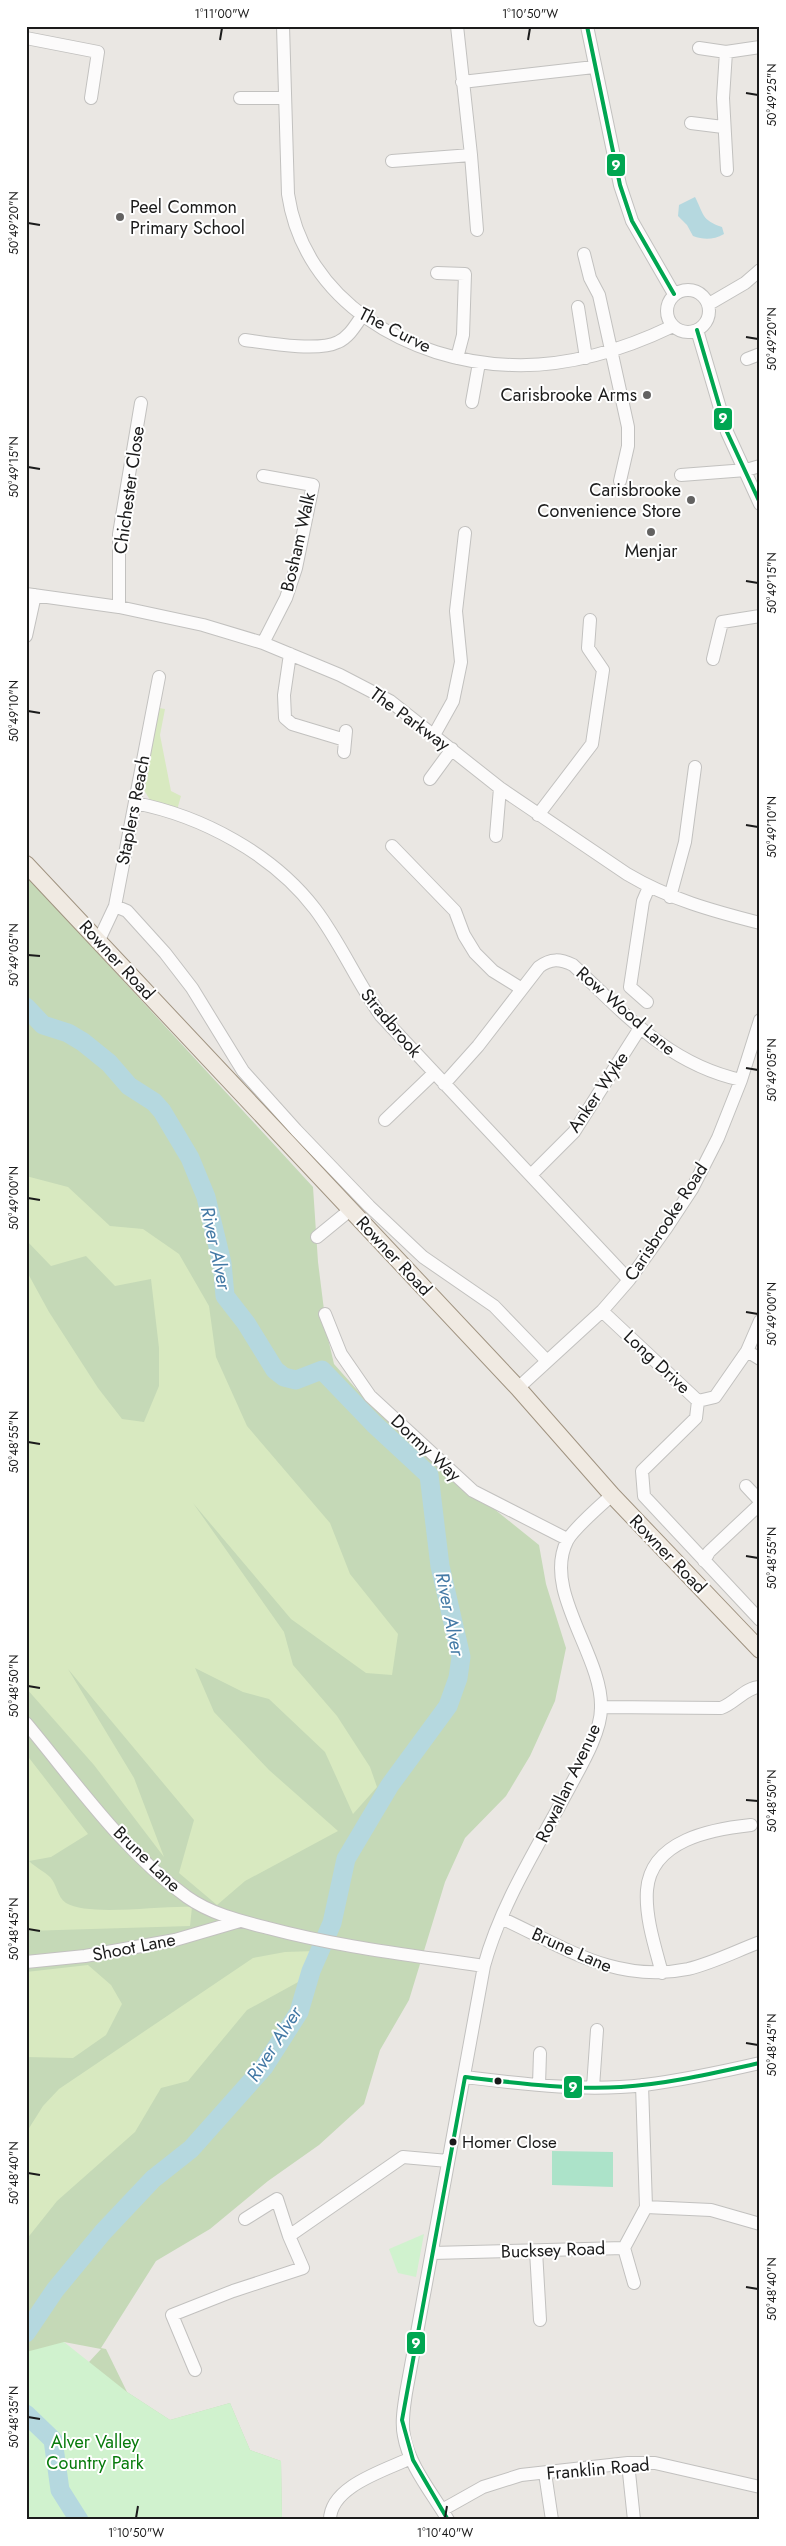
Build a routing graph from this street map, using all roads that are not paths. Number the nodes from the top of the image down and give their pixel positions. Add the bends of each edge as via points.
1 (283, 26) edge
2 (457, 26) edge
3 (587, 26) edge
4 (26, 38) edge
5 (760, 47) edge
6 (699, 48) dead end
7 (726, 52) junction
8 (594, 67) junction
9 (462, 82) junction
10 (90, 98) dead end
11 (240, 98) dead end
12 (285, 98) junction
13 (691, 123) dead end
14 (723, 127) junction
15 (471, 155) junction
16 (392, 161) dead end
17 (727, 170) dead end
18 (477, 230) dead end
19 (584, 254) dead end
20 (760, 270) edge
21 (437, 273) dead end
22 (674, 294) junction
23 (708, 304) junction
24 (578, 307) dead end
25 (362, 316) junction
26 (673, 326) junction
27 (697, 330) junction
28 (245, 340) dead end
29 (611, 352) junction
30 (760, 354) edge
31 (457, 358) junction
32 (586, 358) junction
33 (747, 359) dead end
34 (479, 362) junction
35 (472, 402) dead end
36 (141, 403) dead end
37 (760, 466) edge
38 (746, 470) junction
39 (681, 475) dead end
40 (263, 476) dead end
41 (620, 482) dead end
42 (760, 504) edge
43 (465, 533) dead end
44 (30, 594) edge
45 (119, 606) junction
46 (760, 616) edge
47 (590, 620) dead end
48 (26, 636) edge
49 (263, 643) junction
50 (290, 654) junction
51 (713, 659) dead end
52 (159, 677) dead end
53 (434, 735) junction
54 (345, 741) dead end
55 (452, 749) junction
56 (695, 767) dead end
57 (430, 779) dead end
58 (500, 788) junction
59 (135, 803) junction
60 (538, 815) junction
61 (496, 836) dead end
62 (392, 846) dead end
63 (26, 864) edge
64 (649, 887) junction
65 (670, 897) junction
66 (115, 906) junction
67 (760, 923) edge
68 (99, 940) junction
69 (522, 989) junction
70 (647, 1002) dead end
71 (760, 1020) edge
72 (640, 1028) junction
73 (755, 1053) edge
74 (434, 1073) junction
75 (741, 1080) junction
76 (444, 1084) junction
77 (385, 1120) dead end
78 (531, 1175) junction
79 (350, 1210) junction
80 (317, 1237) dead end
81 (629, 1280) junction
82 (602, 1311) junction
83 (325, 1314) dead end
84 (760, 1321) edge
85 (746, 1351) junction
86 (760, 1359) edge
87 (547, 1361) junction
88 (518, 1388) junction
89 (698, 1401) junction
90 (746, 1486) dead end
91 (612, 1495) junction
92 (760, 1502) edge
93 (567, 1539) junction
94 (704, 1561) junction
95 (760, 1620) edge
96 (760, 1650) edge
97 (760, 1687) edge
98 (602, 1707) junction
99 (26, 1722) edge
100 (751, 1825) dead end
101 (501, 1918) junction
102 (240, 1921) junction
103 (760, 1942) edge
104 (26, 1962) edge
105 (484, 1966) junction
106 (662, 1972) junction
107 (597, 2030) dead end
108 (540, 2052) dead end
109 (760, 2063) edge
110 (464, 2077) junction
111 (539, 2085) junction
112 (642, 2085) junction
113 (593, 2087) junction
114 (448, 2161) junction
115 (646, 2207) junction
116 (245, 2219) dead end
117 (760, 2224) edge
118 (289, 2236) junction
119 (624, 2248) junction
120 (536, 2251) junction
121 (432, 2253) junction
122 (634, 2283) dead end
123 (540, 2320) dead end
124 (196, 2370) dead end
125 (411, 2458) junction
126 (628, 2463) junction
127 (545, 2473) junction
128 (760, 2487) edge
129 (445, 2515) edge
130 (330, 2520) edge
131 (552, 2520) edge
132 (634, 2520) edge

1 - 12 street, The Curve
2 - 9 street
3 - 8 street
4 - 10 street via 98,52
5 - 7 street
6 - 7 street
7 - 14 street
8 - 9 street
8 - 22 street via 620,185 632,221
9 - 15 street
11 - 12 street
12 - 25 street, The Curve via 288,194 299,240 323,280
13 - 14 street
14 - 17 street
15 - 16 street
15 - 18 street
19 - 29 street via 599,296
20 - 23 street via 745,283
21 - 31 street via 465,274 463,335
22 - 23 street via 690,289 698,292
22 - 26 street via 666,308
23 - 27 street via 707,322
24 - 32 street
25 - 28 street via 349,334 337,343 294,346
25 - 31 street, The Curve via 429,349
26 - 27 street via 687,332
26 - 29 street, The Curve
27 - 38 street via 727,432
29 - 32 street, The Curve
29 - 41 street via 628,427 628,446
30 - 33 street
31 - 34 street, The Curve
32 - 34 street, The Curve via 513,365
34 - 35 street
36 - 45 street, Chichester Close via 119,534
37 - 38 street
38 - 39 street
38 - 42 street
40 - 49 street, Bosham Walk via 312,485 296,568 286,598
43 - 53 street via 456,610 461,662 453,701
44 - 45 street, The Parkway
44 - 48 street
45 - 49 street, The Parkway via 203,625
46 - 51 street via 722,622
47 - 60 street via 588,648 603,670 592,744
49 - 50 street, The Parkway
50 - 53 street, The Parkway via 369,688
50 - 54 street via 284,695 285,718 292,724
52 - 59 street, Staplers Reach
53 - 55 street, The Parkway
55 - 57 street
55 - 58 street, The Parkway
56 - 65 street via 685,842
58 - 60 street, The Parkway
58 - 61 street
59 - 66 street, Staplers Reach
59 - 74 street, Stradbrook via 160,808 209,827 240,844 295,887 315,909 360,986 382,1016
60 - 64 street, The Parkway
62 - 69 street via 455,911 475,953 493,971
63 - 68 main road, Rowner Road
64 - 65 street, The Parkway
64 - 70 street via 643,901 630,987
65 - 67 street, The Parkway
66 - 68 street, Staplers Reach
66 - 87 street via 126,911 165,953 192,988 243,1071 303,1137 423,1257 494,1306
68 - 79 main road, Rowner Road
69 - 72 street, Row Wood Lane via 539,967 558,959 573,965
69 - 76 street, Row Wood Lane
71 - 73 street, Carisbrooke Road
72 - 75 street, Row Wood Lane via 686,1061 704,1070
72 - 78 street, Anker Wyke via 574,1132
73 - 75 street, Carisbrooke Road
74 - 76 street, Stradbrook
74 - 77 street
75 - 81 street, Carisbrooke Road via 718,1138 692,1189
76 - 78 street, Stradbrook
78 - 81 street, Stradbrook
79 - 80 street
79 - 88 main road, Rowner Road
81 - 82 street, Carisbrooke Road
82 - 87 street, Carisbrooke Road
82 - 89 street, Long Drive
83 - 93 street, Dormy Way via 341,1354 370,1396 473,1491
84 - 85 street
85 - 86 street
85 - 89 street via 715,1397
87 - 88 street, Carisbrooke Road
88 - 91 main road, Rowner Road
89 - 94 street, Long Drive via 696,1418 642,1471 642,1488 644,1496
90 - 92 street
91 - 93 street
91 - 96 main road, Rowner Road
92 - 94 street via 709,1552
93 - 98 street, Rowallan Avenue via 560,1569 563,1587 598,1685
94 - 95 street, Long Drive
97 - 98 street via 750,1689 721,1708
98 - 101 street, Rowallan Avenue via 598,1727 578,1771
99 - 102 street, Brune Lane via 105,1818 154,1870 188,1898
100 - 106 street via 717,1828 676,1844 656,1864 647,1889 651,1930
101 - 105 street, Rowallan Avenue
101 - 106 street, Brune Lane via 602,1965 638,1973
102 - 104 street, Shoot Lane via 175,1940 85,1956
102 - 105 street, Brune Lane via 342,1945
103 - 106 street, Brune Lane via 696,1966
105 - 110 street, Rowallan Avenue
107 - 113 street
108 - 111 street
109 - 112 street via 704,2076
110 - 111 street
110 - 114 street, Rowallan Avenue
111 - 113 street
112 - 113 street
112 - 115 street
114 - 118 street via 403,2157
114 - 121 street, Rowallan Avenue
115 - 117 street via 711,2210
115 - 119 street, Bucksey Road
116 - 118 street via 277,2199
118 - 124 street via 304,2268 172,2315
119 - 120 street, Bucksey Road
119 - 122 street
120 - 121 street, Bucksey Road
120 - 123 street
121 - 125 street, Rowallan Avenue via 402,2420
125 - 129 street, Rowallan Avenue
125 - 130 street via 350,2487 337,2499
126 - 127 street, Franklin Road
126 - 128 street, Franklin Road via 655,2463
126 - 132 street
127 - 129 street, Franklin Road via 521,2475 484,2487
127 - 131 street

